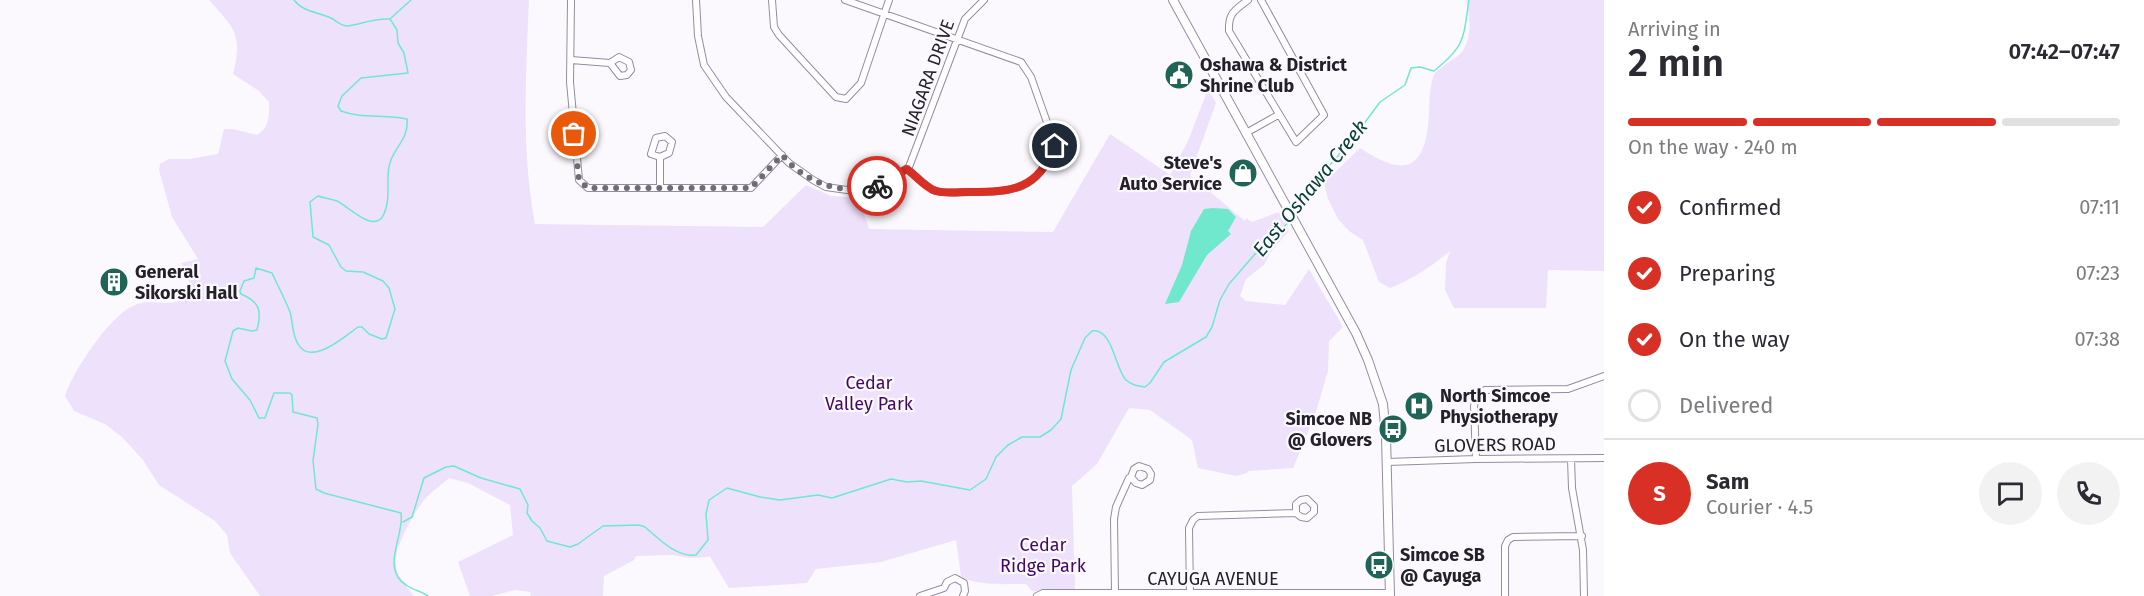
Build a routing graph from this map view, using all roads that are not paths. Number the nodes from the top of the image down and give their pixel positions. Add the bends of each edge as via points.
1 (571, 0) edge
2 (696, 0) edge
3 (772, 0) edge
4 (845, 0) edge
5 (889, 0) edge
6 (984, 0) edge
7 (1173, 0) edge
8 (1248, 0) edge
9 (1261, 0) edge
10 (884, 13) junction
11 (957, 39) junction
12 (571, 60) junction
13 (610, 63) dead end
14 (1278, 115) junction
15 (1246, 133) junction
16 (782, 155) junction
17 (660, 158) dead end
18 (907, 169) junction
19 (660, 188) junction
20 (1604, 376) edge
21 (1476, 459) junction
22 (1571, 459) junction
23 (1604, 459) edge
24 (1387, 462) junction
25 (1131, 477) dead end
26 (1296, 513) dead end
27 (1582, 537) junction
28 (944, 588) junction
29 (1114, 594) junction
30 (1190, 595) edge
31 (1390, 595) edge
32 (920, 596) edge
33 (947, 596) edge
34 (963, 596) edge
35 (1036, 596) edge
36 (1505, 596) edge
37 (1584, 596) edge

1 - 12 street
2 - 16 street via 704,65 726,97
3 - 10 street via 774,27 779,35 837,97 846,99 861,83
4 - 10 street
5 - 10 street
6 - 11 street, NIAGARA DRIVE via 965,19
7 - 15 main road
8 - 14 street via 1234,12 1229,31
9 - 14 street via 1324,116 1296,142
10 - 11 street
11 - 18 street, NIAGARA DRIVE
11 - 18 street via 1024,66 1055,146 1049,162 1033,180 1003,192 935,191
12 - 13 street
12 - 19 street via 579,180 588,188
14 - 15 street
15 - 24 main road via 1368,360 1383,404
16 - 18 street via 810,179 837,189 877,187
16 - 19 street via 751,188
17 - 19 street
20 - 21 street via 1568,389 1485,390 1477,395
21 - 22 street, GLOVERS ROAD
21 - 24 street, GLOVERS ROAD
22 - 23 street, GLOVERS ROAD
22 - 27 street via 1572,488
24 - 31 main road
25 - 29 street via 1114,515
26 - 30 street via 1198,516 1189,528
27 - 36 street via 1508,540 1504,546
27 - 37 street
28 - 32 street
28 - 33 street
28 - 34 street via 951,579 959,579 966,588
29 - 30 street, CAYUGA AVENUE
29 - 35 street, CAYUGA AVENUE
30 - 31 street, CAYUGA AVENUE

